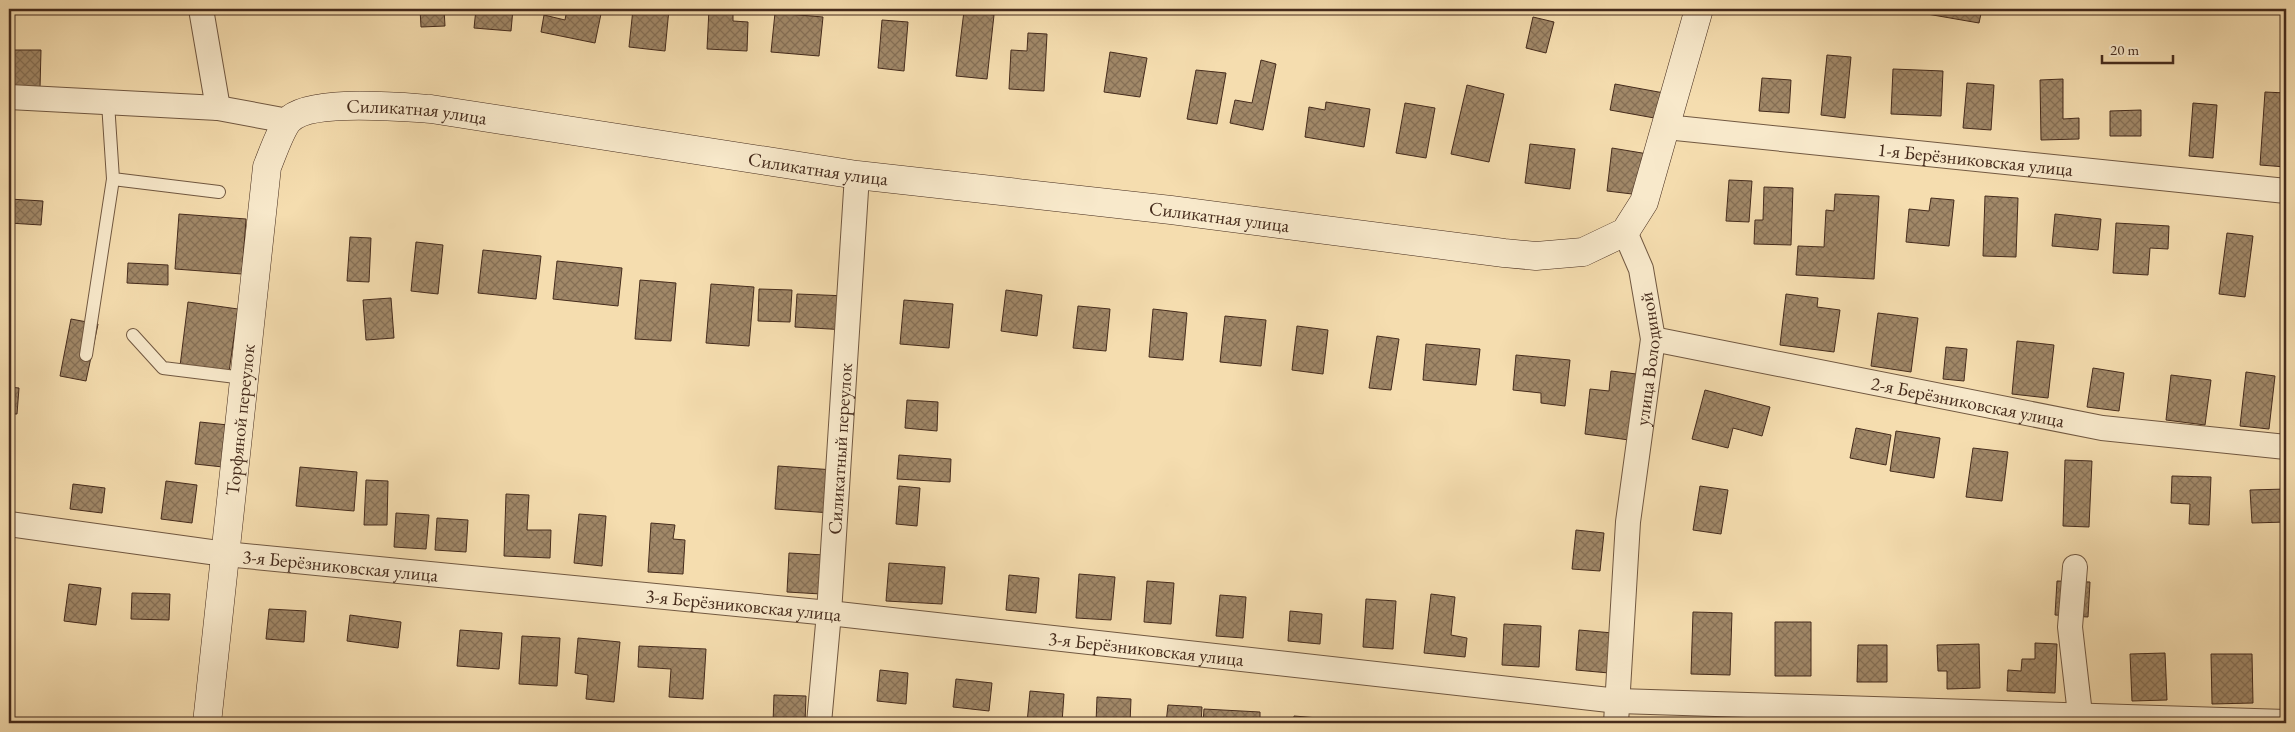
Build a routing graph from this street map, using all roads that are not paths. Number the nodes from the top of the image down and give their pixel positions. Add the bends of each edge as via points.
1 (201, 9) edge
2 (1699, 9) edge
3 (9, 97) edge
4 (108, 103) junction
5 (218, 108) junction
6 (288, 121) junction
7 (1666, 127) junction
8 (858, 175) junction
9 (113, 179) junction
10 (2286, 191) edge
11 (219, 192) dead end
12 (1625, 232) junction
13 (133, 335) dead end
14 (1653, 339) junction
15 (86, 355) dead end
16 (244, 378) junction
17 (2286, 447) edge
18 (9, 524) edge
19 (225, 554) junction
20 (2075, 567) dead end
21 (829, 613) junction
22 (1617, 712) edge
23 (2081, 720) edge
24 (2286, 722) edge
25 (207, 723) edge
26 (819, 723) edge

1 - 5 street
2 - 7 street
3 - 4 street
4 - 5 street
4 - 9 lane
5 - 6 street
6 - 8 street, Силикатная улица via 306,111 362,104 431,109
6 - 16 street, Торфяной переулок via 267,167
7 - 10 street, 1-я Берёзниковская улица
7 - 12 street via 1644,202
8 - 12 street, Силикатная улица via 1536,256 1583,252
8 - 21 street, Силикатный переулок
9 - 11 lane
9 - 15 lane
12 - 14 street, улица Володиной via 1641,268
13 - 16 lane via 163,368
14 - 17 street, 2-я Берёзниковская улица via 2102,428
14 - 22 street, улица Володиной via 1628,522
16 - 19 street, Торфяной переулок
18 - 19 street, 3-я Берёзниковская улица
19 - 21 street, 3-я Берёзниковская улица
19 - 25 street, Торфяной переулок
20 - 23 street via 2070,627
21 - 22 street, 3-я Берёзниковская улица
21 - 26 street, Силикатный переулок
22 - 23 street, 3-я Берёзниковская улица
23 - 24 street, 3-я Берёзниковская улица

